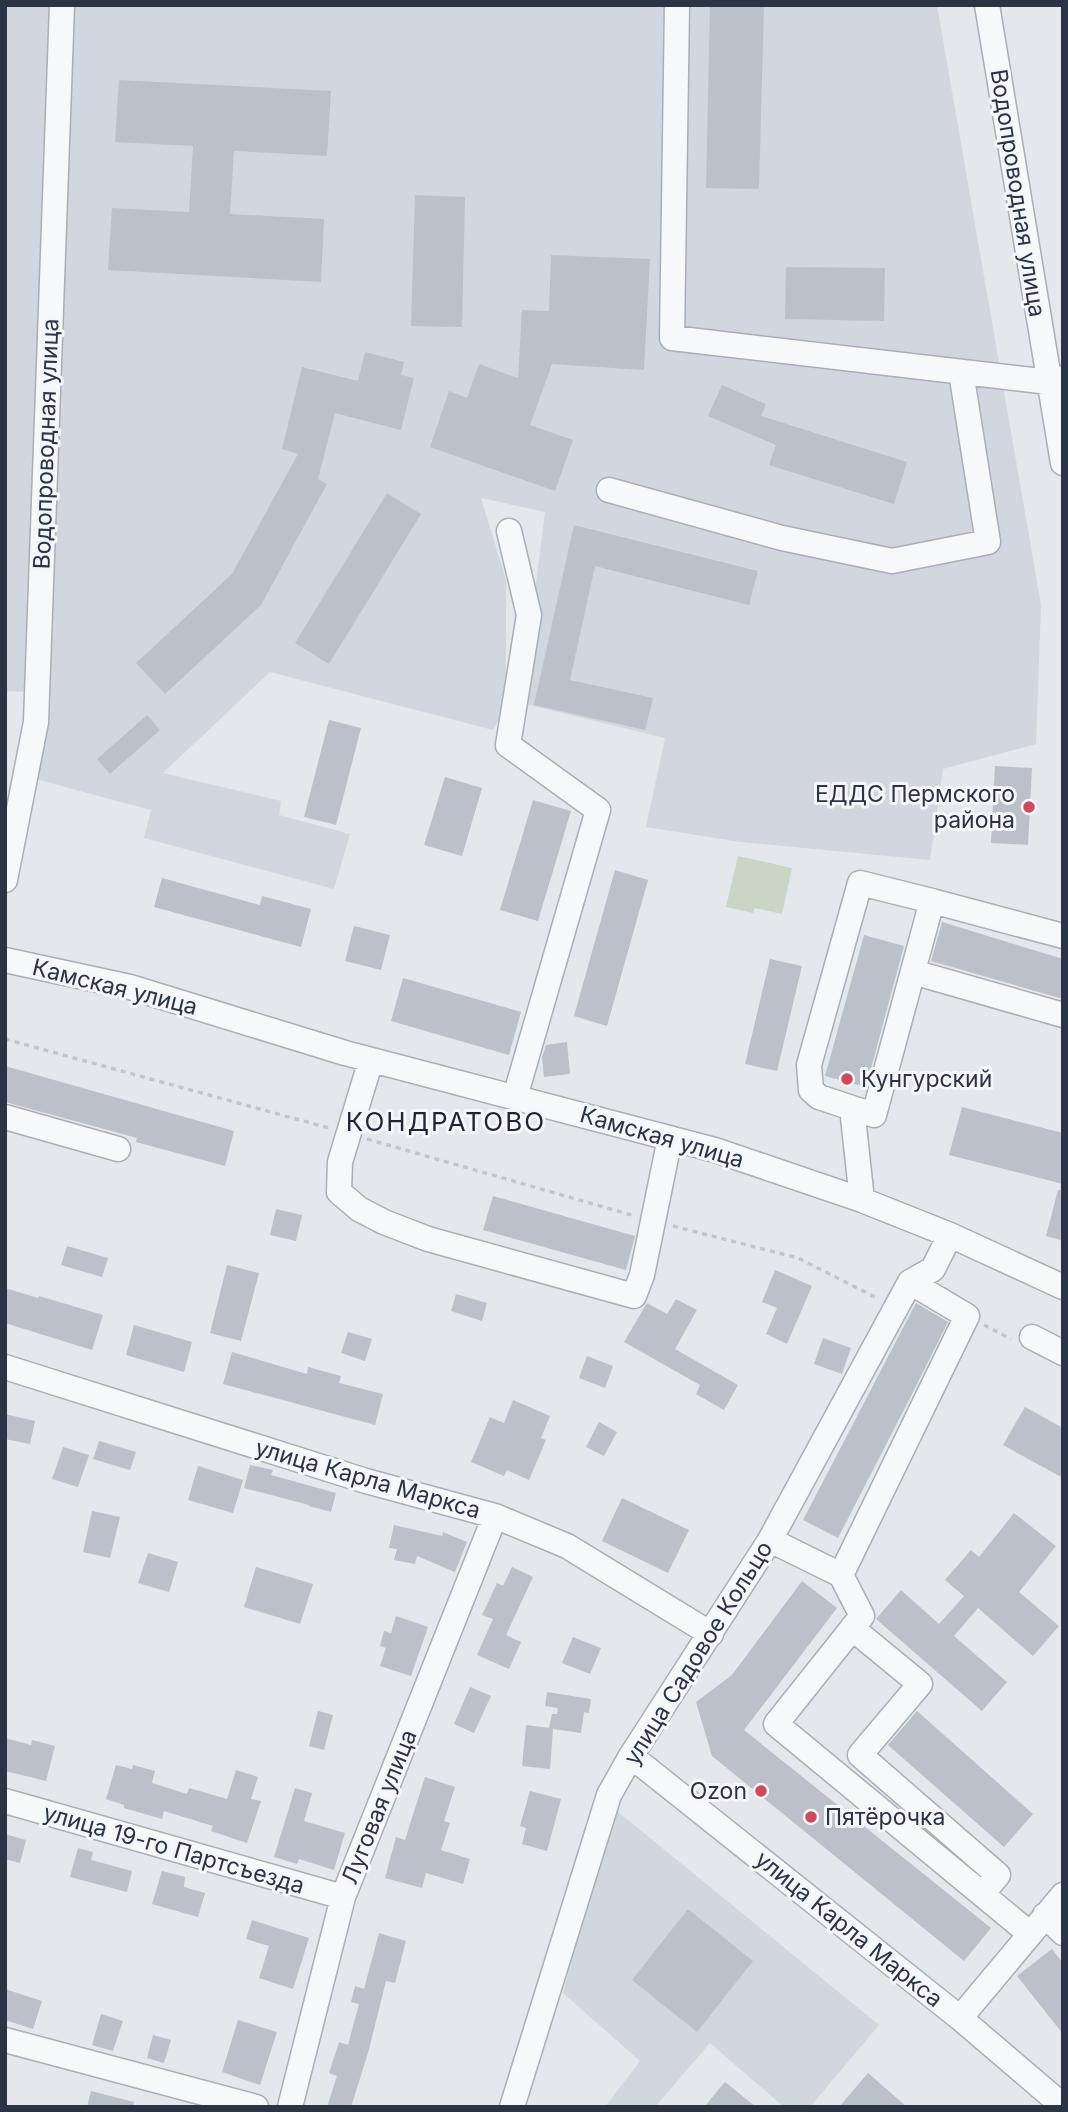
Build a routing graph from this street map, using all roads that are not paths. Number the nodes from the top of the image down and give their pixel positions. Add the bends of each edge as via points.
1 (62, 5) edge
2 (677, 5) edge
3 (987, 5) edge
4 (961, 372) junction
5 (1056, 380) edge
6 (1063, 463) edge
7 (609, 490) dead end
8 (509, 531) dead end
9 (5, 880) edge
10 (932, 901) junction
11 (1063, 936) edge
12 (5, 960) edge
13 (913, 972) junction
14 (1063, 1015) edge
15 (371, 1060) junction
16 (515, 1097) junction
17 (852, 1108) junction
18 (5, 1117) edge
19 (670, 1138) junction
20 (118, 1149) dead end
21 (862, 1200) junction
22 (950, 1235) junction
23 (910, 1282) junction
24 (1063, 1287) edge
25 (1032, 1336) road end
26 (1063, 1353) edge
27 (5, 1367) edge
28 (495, 1516) junction
29 (771, 1540) junction
30 (841, 1575) junction
31 (852, 1628) junction
32 (711, 1634) junction
33 (631, 1756) junction
34 (5, 1801) edge
35 (982, 1894) junction
36 (1063, 1895) edge
37 (343, 1897) junction
38 (1037, 1924) junction
39 (1063, 1933) edge
40 (960, 2018) junction
41 (5, 2040) edge
42 (1063, 2106) edge
43 (256, 2107) edge
44 (290, 2107) edge
45 (512, 2107) edge

1 - 9 street, Водопроводная улица via 36,722
2 - 4 street via 672,338
3 - 5 street, Водопроводная улица
4 - 5 street
4 - 7 street via 988,542 892,561 782,538
5 - 6 street, Водопроводная улица
8 - 16 street via 529,615 508,745 598,810
10 - 11 street
10 - 13 street
10 - 17 street via 860,883 809,1065 811,1090
12 - 15 street, Камская улица via 130,987
13 - 14 street
13 - 17 street via 874,1115
15 - 16 street, Камская улица
15 - 19 street via 340,1162 339,1192 359,1209 428,1239 634,1296
16 - 19 street, Камская улица
17 - 21 street
18 - 20 street
19 - 21 street, Камская улица
21 - 22 street, Камская улица
22 - 23 street, улица Садовое Кольцо via 933,1269
22 - 24 street, Камская улица
23 - 29 street, улица Садовое Кольцо
23 - 30 street via 967,1316
25 - 26 street
27 - 28 street, улица Карла Маркса via 366,1481
28 - 32 street, улица Карла Маркса via 567,1546
28 - 37 street, Луговая улица
29 - 30 street
29 - 32 street, улица Садовое Кольцо
30 - 31 street via 862,1616
31 - 35 street via 920,1684 860,1755 998,1875
31 - 35 street via 776,1724
32 - 33 street, улица Садовое Кольцо
33 - 40 street, улица Карла Маркса
33 - 45 street, улица Садовое Кольцо via 609,1794
34 - 37 street, улица 19-го Партсъезда
35 - 38 street
36 - 38 street
37 - 44 street, Луговая улица
38 - 39 street
38 - 40 street
40 - 42 street, улица Карла Маркса
41 - 43 street

